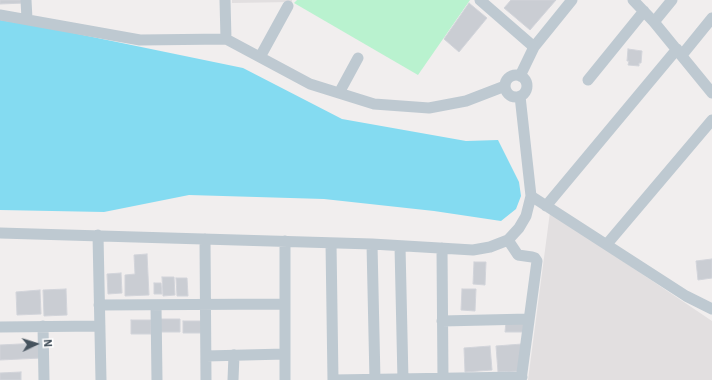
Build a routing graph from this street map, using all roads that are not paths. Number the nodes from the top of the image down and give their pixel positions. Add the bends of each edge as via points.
1 (26, 0) edge
2 (225, 0) edge
3 (480, 0) edge
4 (572, 0) edge
5 (633, 0) edge
6 (672, 0) edge
7 (288, 6) dead end
8 (644, 10) junction
9 (0, 15) edge
10 (712, 18) edge
11 (27, 19) junction
12 (654, 22) junction
13 (226, 39) junction
14 (534, 47) junction
15 (679, 52) junction
16 (260, 57) junction
17 (358, 58) dead end
18 (520, 76) junction
19 (588, 80) dead end
20 (505, 86) junction
21 (712, 92) edge
22 (339, 93) junction
23 (520, 96) junction
24 (712, 120) edge
25 (530, 196) junction
26 (546, 206) junction
27 (0, 233) edge
28 (98, 235) junction
29 (205, 239) junction
30 (508, 240) junction
31 (285, 241) junction
32 (331, 243) junction
33 (372, 244) junction
34 (607, 244) junction
35 (400, 246) junction
36 (442, 248) junction
37 (156, 304) junction
38 (205, 304) junction
39 (285, 304) junction
40 (99, 305) junction
41 (712, 309) edge
42 (529, 319) junction
43 (442, 321) junction
44 (0, 326) edge
45 (43, 326) junction
46 (100, 326) junction
47 (285, 354) junction
48 (234, 355) junction
49 (206, 356) junction
50 (522, 378) edge
51 (403, 379) edge
52 (443, 379) edge
53 (44, 380) edge
54 (100, 380) edge
55 (157, 380) edge
56 (206, 380) edge
57 (233, 380) edge
58 (285, 380) edge
59 (333, 380) edge
60 (375, 380) edge

1 - 11 street
2 - 13 street
3 - 14 street
4 - 14 street
5 - 8 street
6 - 12 street
7 - 16 street
8 - 12 street
8 - 19 street
9 - 11 street
10 - 15 street
11 - 13 street via 140,40
12 - 15 street
13 - 16 street
14 - 18 street
15 - 21 street
15 - 26 street
16 - 22 street via 310,84
17 - 22 street
18 - 20 street via 510,77
18 - 23 street via 524,79 526,89
20 - 22 street via 466,101 429,108 374,104
20 - 23 street via 510,96
23 - 25 street
24 - 34 street
25 - 26 street
25 - 30 street via 526,216
26 - 34 street
27 - 28 street
28 - 29 street
28 - 40 street
29 - 31 street
29 - 38 street
30 - 36 street via 473,250
30 - 42 street via 518,255 535,258 537,262
31 - 32 street
31 - 39 street
32 - 33 street
32 - 59 street
33 - 35 street
33 - 60 street
34 - 41 street via 686,296
35 - 36 street
35 - 51 street
36 - 43 street
37 - 38 street
37 - 40 street
37 - 55 street
38 - 39 street
38 - 49 street
39 - 47 street
40 - 46 street
42 - 43 street
42 - 50 street
43 - 52 street
44 - 45 street
45 - 46 street
45 - 53 street
46 - 54 street
47 - 48 street
47 - 58 street
48 - 49 street
48 - 57 street
49 - 56 street
50 - 52 street
51 - 52 street
51 - 60 street
59 - 60 street

